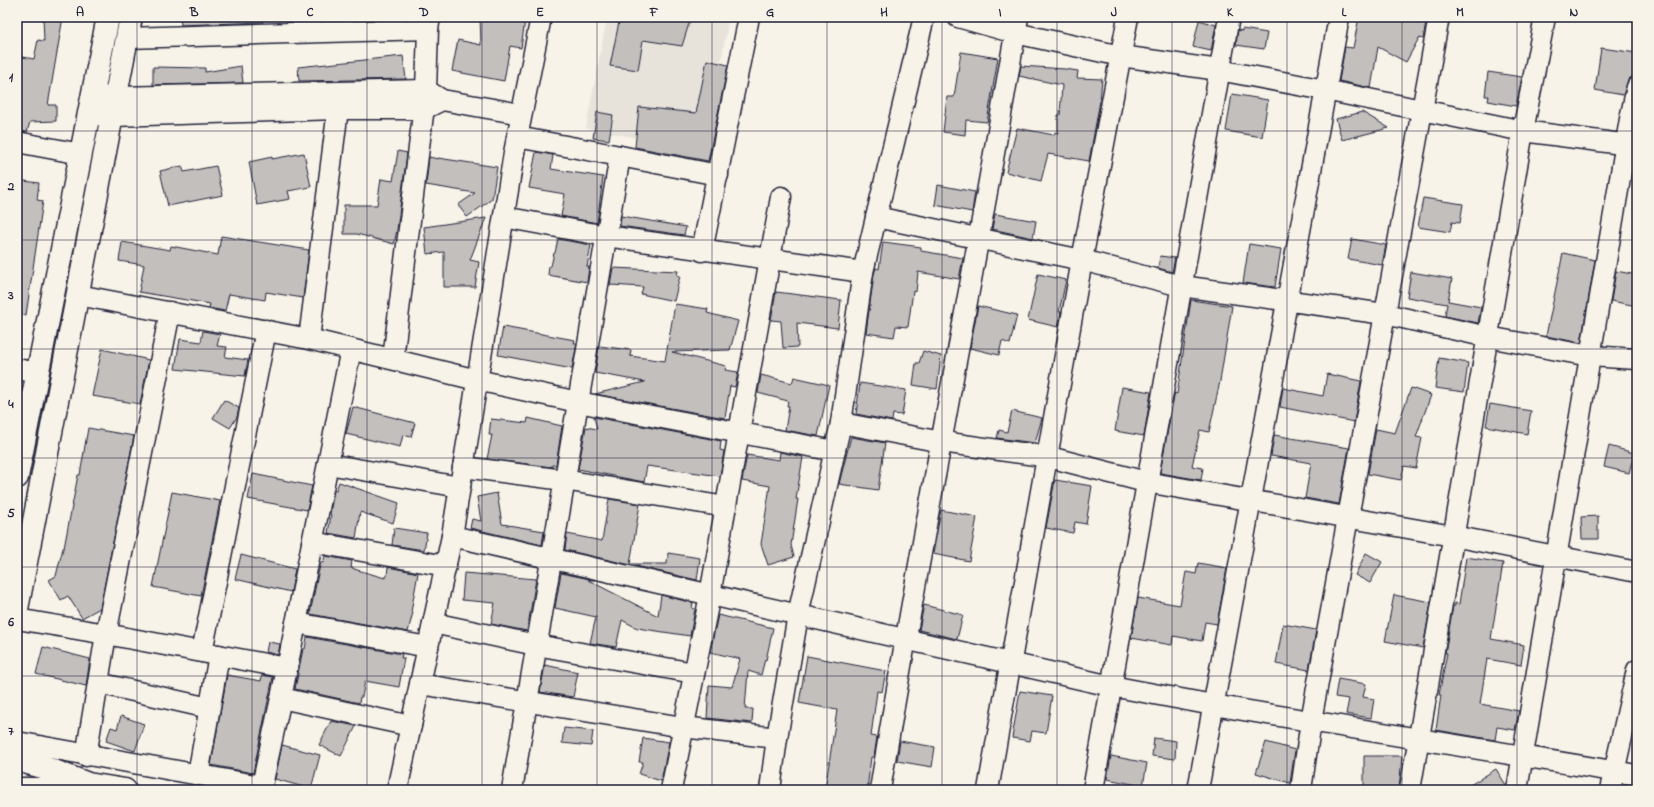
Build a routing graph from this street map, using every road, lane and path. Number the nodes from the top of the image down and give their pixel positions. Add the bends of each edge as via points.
1 (108, 17) edge
2 (131, 17) edge
3 (541, 17) edge
4 (749, 17) edge
5 (924, 17) edge
6 (958, 17) edge
7 (1128, 17) edge
8 (1229, 17) edge
9 (1339, 17) edge
10 (1439, 17) edge
11 (1545, 17) edge
12 (429, 23) edge
13 (1016, 25) edge
14 (127, 38) junction
15 (1121, 56) junction
16 (1219, 70) junction
17 (1637, 87) edge
18 (1325, 90) junction
19 (434, 95) junction
20 (91, 105) junction
21 (114, 106) junction
22 (338, 109) junction
23 (424, 109) junction
24 (1422, 110) junction
25 (522, 114) junction
26 (1523, 131) junction
27 (517, 136) junction
28 (17, 142) edge
29 (1631, 145) edge
30 (81, 154) junction
31 (620, 156) junction
32 (718, 175) junction
33 (781, 197) dead end
34 (876, 217) junction
35 (504, 218) junction
36 (606, 236) junction
37 (978, 237) junction
38 (702, 251) junction
39 (770, 259) junction
40 (1082, 260) junction
41 (863, 272) junction
42 (1181, 286) junction
43 (78, 295) junction
44 (1287, 300) junction
45 (170, 312) junction
46 (1385, 314) junction
47 (266, 330) junction
48 (1488, 337) junction
49 (309, 338) junction
50 (351, 349) junction
51 (1590, 356) junction
52 (393, 359) junction
53 (1637, 359) edge
54 (27, 371) edge
55 (477, 380) junction
56 (578, 402) junction
57 (841, 423) junction
58 (739, 433) junction
59 (942, 442) junction
60 (835, 451) junction
61 (1048, 457) junction
62 (328, 464) junction
63 (463, 467) junction
64 (17, 477) edge
65 (564, 480) junction
66 (1146, 482) junction
67 (460, 487) junction
68 (1250, 501) junction
69 (726, 507) junction
70 (1348, 518) junction
71 (452, 536) junction
72 (1453, 536) junction
73 (312, 542) junction
74 (1555, 557) junction
75 (551, 558) junction
76 (446, 566) junction
77 (1637, 572) edge
78 (710, 595) junction
79 (17, 609) edge
80 (798, 615) junction
81 (17, 619) edge
82 (296, 623) junction
83 (433, 623) junction
84 (106, 634) junction
85 (904, 640) junction
86 (536, 645) junction
87 (428, 647) junction
88 (211, 653) junction
89 (1011, 664) junction
90 (287, 668) junction
91 (1637, 670) edge
92 (694, 673) junction
93 (98, 683) junction
94 (420, 684) junction
95 (1111, 686) junction
96 (281, 698) junction
97 (526, 702) junction
98 (1213, 705) junction
99 (209, 708) junction
100 (1311, 721) junction
101 (410, 726) junction
102 (683, 727) junction
103 (777, 738) junction
104 (1418, 739) junction
105 (17, 742) edge
106 (86, 756) junction
107 (1522, 756) junction
108 (17, 760) edge
109 (1615, 771) junction
110 (198, 775) junction
111 (1637, 775) edge
112 (88, 784) junction
113 (17, 789) edge
114 (125, 790) edge
115 (397, 790) edge
116 (512, 790) edge
117 (671, 790) edge
118 (770, 790) edge
119 (880, 790) edge
120 (988, 790) edge
121 (1094, 790) edge
122 (1198, 790) edge
123 (1301, 790) edge
124 (1410, 790) edge
125 (1517, 790) edge
126 (1610, 790) edge

1 - 20 main road
2 - 14 main road
3 - 25 street
4 - 32 street
5 - 34 street
6 - 13 street
7 - 15 street
8 - 16 street
9 - 18 street
10 - 24 street
11 - 26 street
12 - 14 street
12 - 19 street
13 - 15 street
13 - 37 street
14 - 21 main road
15 - 16 street
15 - 40 street
16 - 18 street
16 - 42 street
17 - 29 street
18 - 24 street
18 - 44 street
19 - 21 street
19 - 23 street
19 - 25 street
20 - 21 street
20 - 30 main road
21 - 22 street
21 - 43 main road
22 - 23 street
22 - 49 street
23 - 52 street
24 - 26 street
24 - 46 street
25 - 27 street
26 - 29 street
26 - 48 street
27 - 31 street
27 - 35 street
28 - 30 street
29 - 51 street
30 - 54 main road
31 - 32 street
31 - 36 street
32 - 38 street
33 - 39 street
34 - 37 street
34 - 41 street
35 - 36 street
35 - 55 street
36 - 38 street
36 - 56 street
37 - 40 street
37 - 59 street
38 - 39 street
39 - 41 street
39 - 58 street
40 - 42 street
40 - 61 street
41 - 57 street
42 - 44 street
42 - 66 street
43 - 45 street
43 - 79 main road
44 - 46 street
44 - 68 street
45 - 47 street
45 - 84 street
46 - 48 street
46 - 70 street
47 - 49 street
47 - 88 street
48 - 51 street
48 - 72 street
49 - 50 street
50 - 52 street
50 - 62 street
51 - 53 street
51 - 74 street
52 - 55 street
54 - 64 main road
55 - 56 street
55 - 63 street
56 - 58 street
56 - 65 street
57 - 59 street
57 - 60 street
58 - 60 street
58 - 69 street
59 - 61 street
59 - 85 street
60 - 80 street
61 - 66 street
61 - 89 street
62 - 67 street
62 - 73 street
63 - 65 street
63 - 67 street
65 - 69 street
65 - 75 street
66 - 68 street
66 - 95 street
67 - 71 street
68 - 70 street
68 - 98 street
69 - 78 street
70 - 72 street
70 - 100 street
71 - 75 street
71 - 76 street
72 - 74 street
72 - 104 street
73 - 76 street
73 - 82 street
74 - 77 street
74 - 107 street
75 - 78 street
75 - 86 street
76 - 83 street
78 - 80 street
78 - 92 street
80 - 85 street
80 - 103 street
81 - 84 street
82 - 87 street
82 - 90 street
83 - 86 street
83 - 87 street
84 - 88 street
84 - 93 street
85 - 89 street
85 - 119 street
86 - 92 street
86 - 97 street
87 - 94 street
88 - 90 street
88 - 99 street
89 - 95 street
89 - 120 street
90 - 96 street
91 - 109 street
92 - 102 street
93 - 99 street
93 - 106 street
94 - 97 street
94 - 101 street
95 - 98 street
95 - 121 street
96 - 101 street
96 - 110 street via 263,781 255,785
97 - 102 street
97 - 116 street
98 - 100 street
98 - 122 street
99 - 110 street
100 - 104 street
100 - 123 street
101 - 115 street
102 - 103 street
102 - 117 street
103 - 118 street
104 - 107 street
104 - 124 street
105 - 106 street
106 - 110 street
107 - 109 street
107 - 125 street
108 - 112 main road
109 - 111 street
109 - 126 street
112 - 113 main road via 49,789
112 - 114 main road

